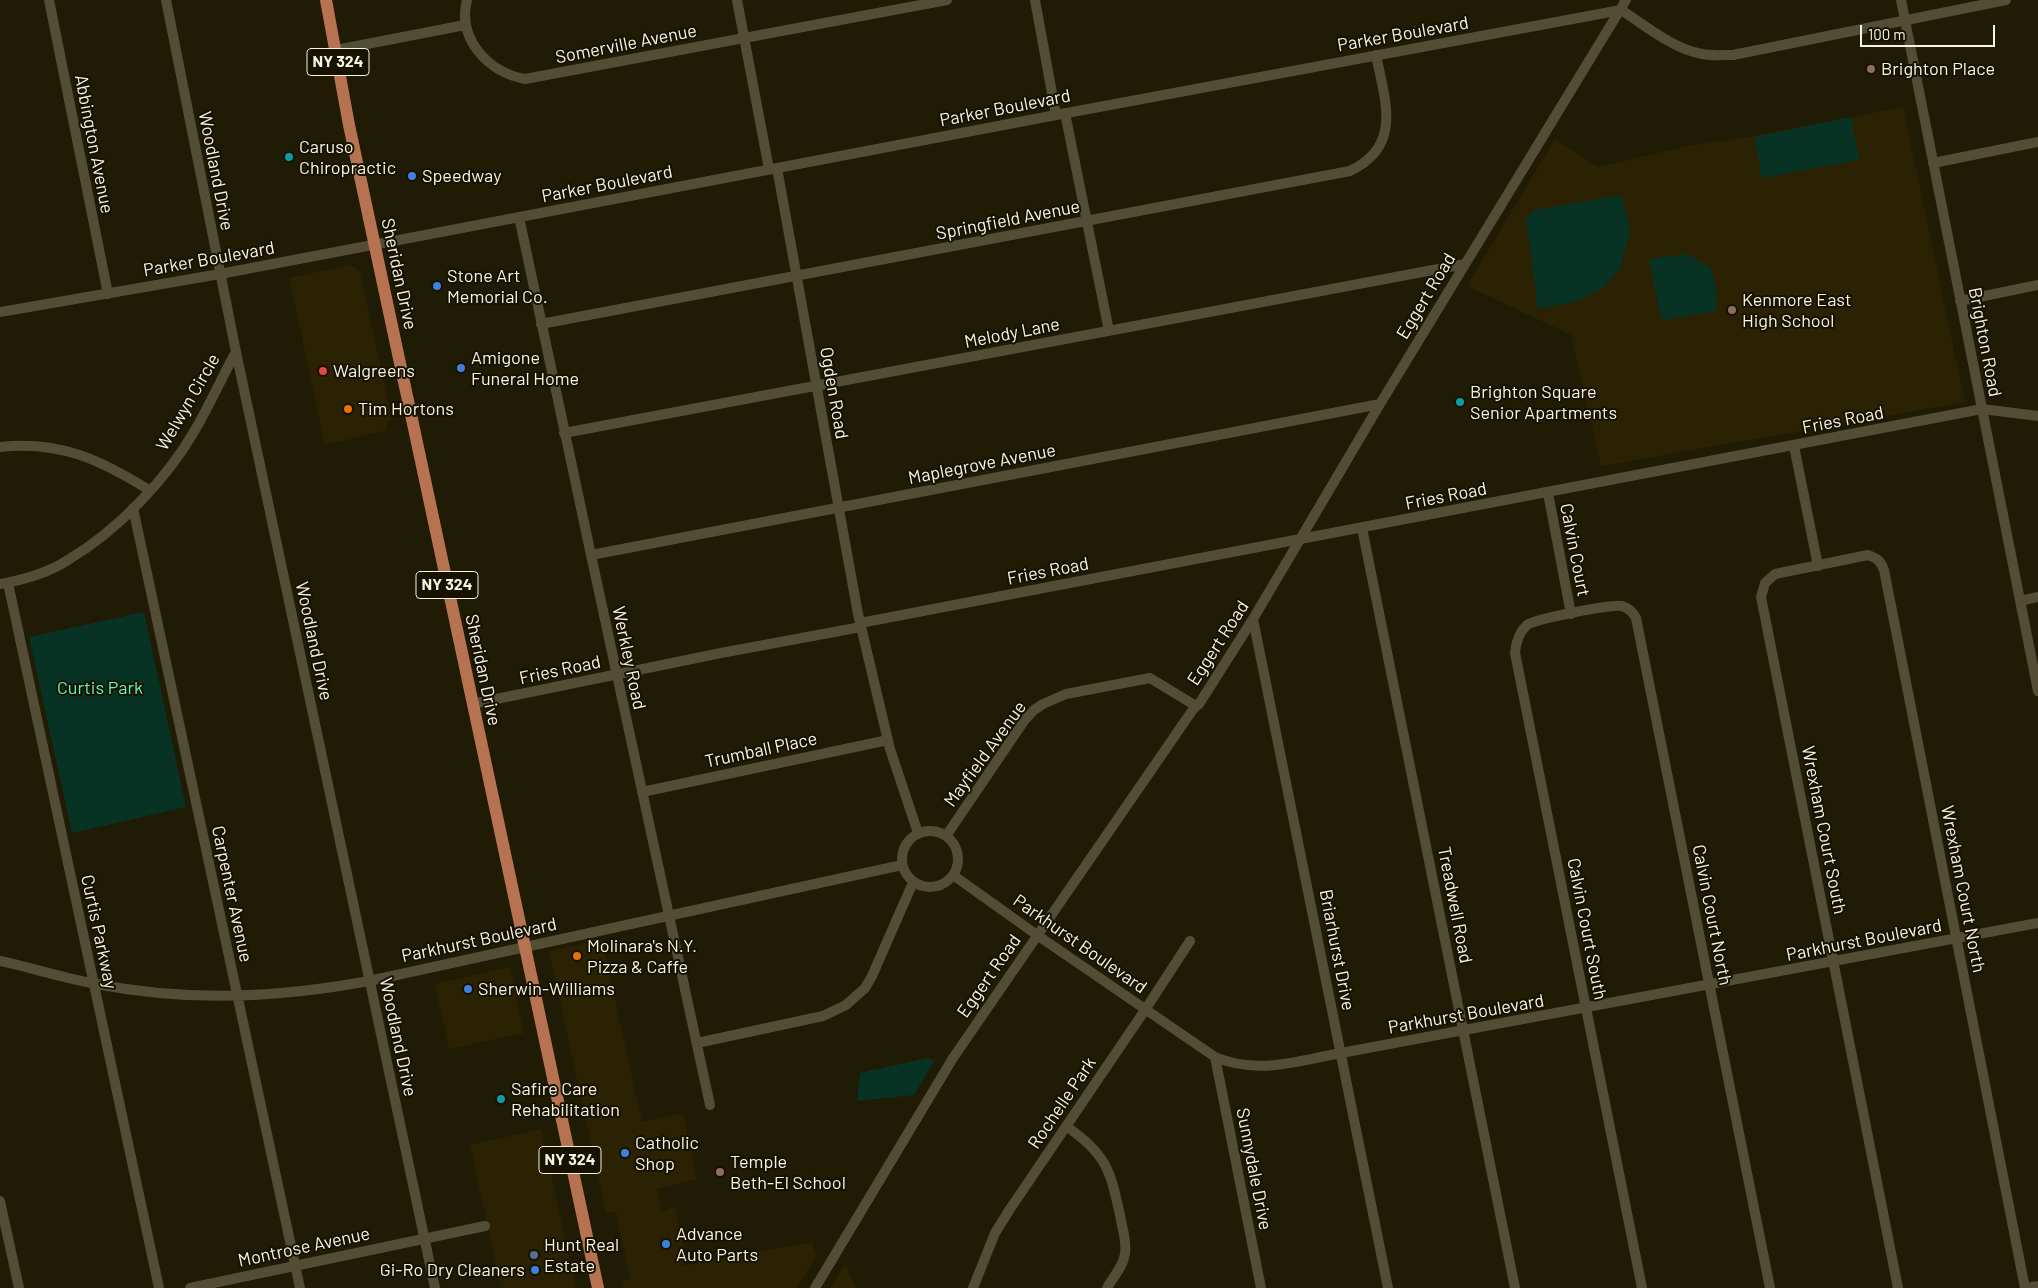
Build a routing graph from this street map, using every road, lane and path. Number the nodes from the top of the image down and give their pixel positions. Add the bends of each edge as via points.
1 (49, 0) edge
2 (166, 0) edge
3 (326, 0) edge
4 (467, 0) edge
5 (737, 0) edge
6 (947, 0) edge
7 (1035, 0) edge
8 (1626, 0) edge
9 (1901, 0) edge
10 (2006, 0) edge
11 (1621, 10) junction
12 (1905, 20) junction
13 (465, 25) junction
14 (744, 38) junction
15 (336, 50) junction
16 (1376, 56) junction
17 (1061, 114) junction
18 (2038, 142) edge
19 (1932, 163) junction
20 (773, 169) junction
21 (519, 217) junction
22 (1087, 221) junction
23 (374, 245) junction
24 (1465, 264) junction
25 (220, 274) junction
26 (796, 277) junction
27 (2038, 285) edge
28 (108, 294) junction
29 (1960, 300) junction
30 (0, 312) edge
31 (541, 324) junction
32 (1109, 331) junction
33 (236, 352) junction
34 (816, 386) junction
35 (1380, 404) junction
36 (1982, 410) junction
37 (2038, 416) edge
38 (564, 433) junction
39 (1794, 446) junction
40 (0, 447) edge
41 (149, 490) junction
42 (1548, 493) junction
43 (133, 508) junction
44 (839, 508) junction
45 (1362, 528) junction
46 (1300, 540) junction
47 (590, 555) junction
48 (1818, 566) junction
49 (4, 583) edge
50 (2038, 597) edge
51 (2020, 601) junction
52 (1571, 614) junction
53 (1254, 619) junction
54 (860, 625) junction
55 (616, 674) junction
56 (2038, 691) edge
57 (472, 704) junction
58 (1196, 706) junction
59 (888, 740) junction
60 (642, 792) junction
61 (918, 833) junction
62 (946, 836) junction
63 (902, 865) junction
64 (953, 874) junction
65 (914, 882) junction
66 (669, 916) junction
67 (2038, 923) edge
68 (1037, 935) junction
69 (1956, 939) junction
70 (1190, 941) dead end
71 (524, 946) junction
72 (0, 961) edge
73 (1834, 962) junction
74 (369, 981) junction
75 (94, 984) junction
76 (1709, 986) junction
77 (238, 997) junction
78 (1586, 1008) junction
79 (1146, 1010) junction
80 (1463, 1031) junction
81 (697, 1043) junction
82 (1341, 1053) junction
83 (1214, 1057) junction
84 (710, 1105) dead end
85 (1066, 1126) junction
86 (0, 1201) edge
87 (484, 1226) dead end
88 (424, 1238) junction
89 (295, 1266) junction
90 (2038, 1286) edge
91 (19, 1288) edge
92 (159, 1288) edge
93 (190, 1288) edge
94 (300, 1288) edge
95 (435, 1288) edge
96 (598, 1288) edge
97 (815, 1288) edge
98 (973, 1288) edge
99 (1107, 1288) edge
100 (1261, 1288) edge
101 (1388, 1288) edge
102 (1515, 1288) edge
103 (1642, 1288) edge
104 (1770, 1288) edge
105 (1898, 1288) edge
106 (2026, 1288) edge

1 - 28 street, Abbington Avenue
2 - 25 street, Woodland Drive
3 - 15 main road, Sheridan Drive / NY 324
4 - 13 street
5 - 14 street, Ogden Road
6 - 14 street, Somerville Avenue
7 - 17 street
8 - 11 street, Eggert Road
9 - 12 street, Brighton Road
10 - 12 street
11 - 12 street via 1686,49 1717,55
11 - 16 street, Parker Boulevard
11 - 24 street, Eggert Road
12 - 19 street, Brighton Road
13 - 14 street, Somerville Avenue via 469,38 483,58 504,73 525,79
13 - 15 street
14 - 20 street, Ogden Road
15 - 23 main road, Sheridan Drive / NY 324
16 - 17 street, Parker Boulevard
16 - 22 street, Springfield Avenue via 1387,123 1382,143 1360,166 1350,171
17 - 20 street, Parker Boulevard
17 - 22 street
18 - 19 street
19 - 29 street, Brighton Road
20 - 21 street, Parker Boulevard
20 - 26 street, Ogden Road
21 - 23 street, Parker Boulevard
21 - 31 street, Werkley Road
22 - 26 street, Springfield Avenue
22 - 32 street
23 - 25 street, Parker Boulevard
23 - 57 main road, Sheridan Drive / NY 324
24 - 32 street, Melody Lane
24 - 35 street, Eggert Road
25 - 28 street, Parker Boulevard
25 - 33 street, Woodland Drive
26 - 31 street, Springfield Avenue
26 - 34 street, Ogden Road
27 - 29 street
28 - 30 street, Parker Boulevard
29 - 36 street, Brighton Road
31 - 38 street, Werkley Road
32 - 34 street, Melody Lane
33 - 41 street, Welwyn Circle via 195,430
33 - 74 street, Woodland Drive
34 - 38 street, Melody Lane
34 - 44 street, Ogden Road
35 - 44 street, Maplegrove Avenue
35 - 46 street, Eggert Road
36 - 37 street, Fries Road
36 - 39 street, Fries Road
36 - 51 street, Brighton Road
38 - 47 street, Werkley Road
39 - 42 street, Fries Road
39 - 48 street
40 - 41 street via 46,446 67,450 96,460
41 - 43 street, Welwyn Circle
42 - 45 street, Fries Road
42 - 52 street, Calvin Court
43 - 49 street, Welwyn Circle via 68,561
43 - 77 street, Carpenter Avenue
44 - 47 street, Maplegrove Avenue
44 - 54 street, Ogden Road
45 - 46 street, Fries Road
45 - 80 street, Treadwell Road
46 - 53 street, Eggert Road
46 - 54 street, Fries Road
47 - 55 street, Werkley Road
48 - 69 street, Wrexham Court North via 1868,555 1881,562
48 - 73 street, Wrexham Court South via 1775,574 1765,583 1761,596
49 - 75 street, Curtis Parkway
50 - 51 street
51 - 56 street, Brighton Road
52 - 76 street, Calvin Court North via 1615,606 1629,610 1636,618
52 - 78 street, Calvin Court South via 1536,620 1528,625 1518,638 1515,653
53 - 58 street, Eggert Road
53 - 82 street, Briarhurst Drive
54 - 55 street, Fries Road
54 - 59 street, Ogden Road
55 - 57 street, Fries Road
55 - 60 street, Werkley Road
57 - 71 main road, Sheridan Drive / NY 324
58 - 62 street, Mayfield Avenue via 1150,678 1066,694 1043,704 1024,721
58 - 68 street, Eggert Road
59 - 60 street, Trumball Place
59 - 61 street, Ogden Road
60 - 66 street, Werkley Road
61 - 62 street via 933,831
61 - 63 street via 906,843
62 - 64 street via 958,857
63 - 65 street
63 - 66 street, Parkhurst Boulevard
64 - 65 street via 938,886 926,887
64 - 68 street, Parkhurst Boulevard
65 - 81 street via 888,934 872,976 865,988 846,1005 824,1016
66 - 71 street, Parkhurst Boulevard
66 - 81 street, Werkley Road
67 - 69 street, Parkhurst Boulevard
68 - 79 street, Parkhurst Boulevard
68 - 97 street, Eggert Road via 953,1058
69 - 73 street, Parkhurst Boulevard
69 - 106 street, Wrexham Court North
70 - 79 street, Rochelle Park
71 - 74 street, Parkhurst Boulevard
71 - 96 main road, Sheridan Drive / NY 324
72 - 75 street, Parkhurst Boulevard
73 - 76 street, Parkhurst Boulevard
73 - 105 street, Wrexham Court South
74 - 77 street, Parkhurst Boulevard via 299,993
74 - 88 street, Woodland Drive
75 - 77 street, Parkhurst Boulevard via 160,994
75 - 92 street, Curtis Parkway
76 - 78 street, Parkhurst Boulevard
76 - 104 street, Calvin Court North
77 - 89 street, Carpenter Avenue
78 - 80 street, Parkhurst Boulevard
78 - 103 street, Calvin Court South
79 - 83 street, Parkhurst Boulevard
79 - 85 street, Rochelle Park
80 - 82 street, Parkhurst Boulevard
80 - 102 street, Treadwell Road
81 - 84 street, Werkley Road
82 - 83 street, Parkhurst Boulevard via 1255,1067
82 - 101 street, Briarhurst Drive
83 - 100 street, Sunnydale Drive
85 - 98 street, Rochelle Park via 995,1233
85 - 99 street via 1100,1156 1111,1177 1125,1254
86 - 91 street
87 - 88 street, Montrose Avenue
88 - 89 street, Montrose Avenue
88 - 95 street, Woodland Drive
89 - 93 street, Montrose Avenue
89 - 94 street, Carpenter Avenue
90 - 106 street

